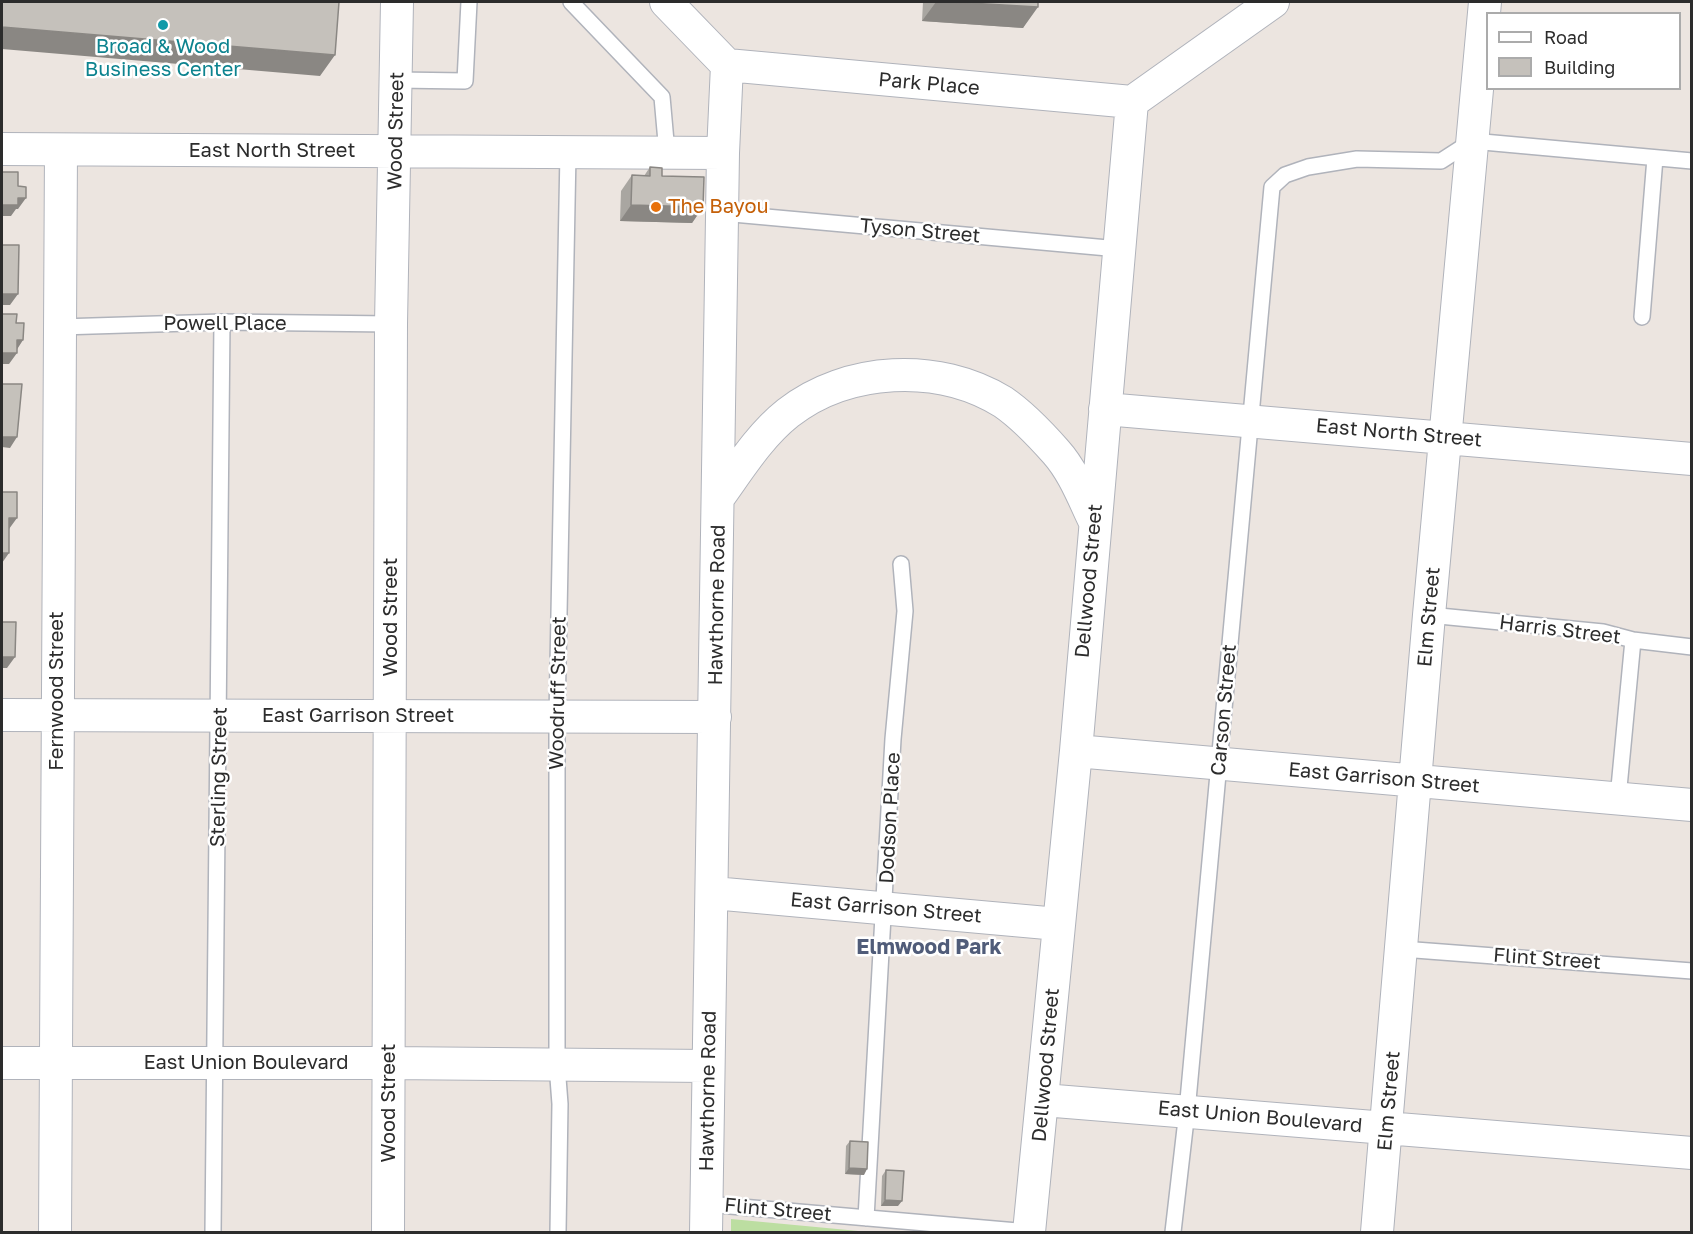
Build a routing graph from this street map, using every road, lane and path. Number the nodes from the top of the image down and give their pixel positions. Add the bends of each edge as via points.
1 (397, 2) edge
2 (468, 2) edge
3 (571, 2) edge
4 (666, 2) edge
5 (1273, 2) edge
6 (1485, 2) edge
7 (727, 65) junction
8 (397, 80) junction
9 (1132, 102) junction
10 (1472, 141) junction
11 (2, 149) edge
12 (61, 150) junction
13 (396, 151) junction
14 (568, 153) junction
15 (668, 153) junction
16 (723, 153) junction
17 (1654, 158) junction
18 (1692, 161) edge
19 (722, 213) junction
20 (1119, 249) junction
21 (1642, 316) dead end
22 (222, 322) junction
23 (391, 324) junction
24 (60, 327) junction
25 (1105, 408) junction
26 (1250, 420) junction
27 (1445, 436) junction
28 (1692, 459) edge
29 (718, 498) junction
30 (1094, 520) junction
31 (901, 564) dead end
32 (1429, 615) junction
33 (1633, 640) junction
34 (1692, 646) edge
35 (2, 715) edge
36 (57, 716) junction
37 (220, 716) junction
38 (390, 716) junction
39 (557, 716) junction
40 (715, 717) junction
41 (1076, 752) junction
42 (1219, 763) junction
43 (1417, 781) junction
44 (1618, 798) junction
45 (1692, 805) edge
46 (713, 893) junction
47 (886, 908) junction
48 (1058, 924) junction
49 (1402, 948) junction
50 (1692, 971) edge
51 (2, 1063) edge
52 (214, 1063) junction
53 (390, 1063) junction
54 (57, 1064) junction
55 (557, 1065) junction
56 (707, 1066) junction
57 (1043, 1100) junction
58 (1187, 1111) junction
59 (1388, 1127) junction
60 (1692, 1153) edge
61 (866, 1218) junction
62 (706, 1219) edge
63 (1029, 1232) edge
64 (55, 1233) edge
65 (213, 1233) edge
66 (388, 1233) edge
67 (558, 1233) edge
68 (1173, 1233) edge
69 (1377, 1233) edge

1 - 8 street, Wood Street
2 - 8 lane via 465,81
3 - 15 lane via 662,97
4 - 7 street
5 - 9 street
6 - 10 street, Elm Street
7 - 9 street, Park Place
7 - 16 street, Hawthorne Road
8 - 13 street, Wood Street
9 - 20 street, Dellwood Street
10 - 17 lane
10 - 26 lane, Carson Street via 1441,161 1357,159 1308,167 1285,175 1272,187
10 - 27 street, Elm Street
11 - 12 street, East North Street
12 - 13 street, East North Street
12 - 24 street, Fernwood Street
13 - 14 street, East North Street
13 - 23 street, Wood Street
14 - 15 street, East North Street
14 - 39 lane, Woodruff Street
15 - 16 street, East North Street
16 - 19 street, Hawthorne Road
17 - 18 lane
17 - 21 lane
19 - 20 lane, Tyson Street
19 - 29 street, Hawthorne Road
20 - 25 street, Dellwood Street
22 - 23 lane, Powell Place
22 - 24 lane, Powell Place
22 - 37 lane, Sterling Street
23 - 38 street, Wood Street
24 - 36 street, Fernwood Street
25 - 26 street, East North Street
25 - 30 street, Dellwood Street
26 - 27 street, East North Street
26 - 42 lane, Carson Street
27 - 28 street, East North Street
27 - 32 street, Elm Street
29 - 30 street via 758,443 786,414 815,394 865,377 917,376 973,388 1023,418 1071,472
29 - 40 street, Hawthorne Road
30 - 41 street, Dellwood Street
31 - 47 lane, Dodson Place via 905,611 893,739
32 - 33 lane, Harris Street via 1603,632
32 - 43 street, Elm Street
33 - 34 lane, Harris Street
33 - 44 lane
35 - 36 street, East Garrison Street
36 - 37 street, East Garrison Street
36 - 54 street, Fernwood Street
37 - 38 street, East Garrison Street
37 - 52 lane, Sterling Street
38 - 39 street, East Garrison Street
38 - 53 street, Wood Street
39 - 40 street, East Garrison Street
39 - 55 lane, Woodruff Street
40 - 46 street, Hawthorne Road
41 - 42 street, East Garrison Street
41 - 48 street, Dellwood Street
42 - 43 street, East Garrison Street
42 - 58 lane, Carson Street
43 - 44 street, East Garrison Street
43 - 49 street, Elm Street
44 - 45 street, East Garrison Street
46 - 47 street, East Garrison Street
46 - 56 street, Hawthorne Road
47 - 48 street, East Garrison Street
47 - 61 lane, Dodson Place
48 - 57 street, Dellwood Street
49 - 50 lane, Flint Street
49 - 59 street, Elm Street
51 - 54 street, East Union Boulevard
52 - 53 street, East Union Boulevard
52 - 54 street, East Union Boulevard
52 - 65 lane, Sterling Street
53 - 55 street, East Union Boulevard
53 - 66 street, Wood Street
54 - 64 street, Fernwood Street
55 - 56 street, East Union Boulevard
55 - 67 lane, Woodruff Street
56 - 62 street, Hawthorne Road
57 - 58 street, East Union Boulevard
57 - 63 street, Dellwood Street
58 - 59 street, East Union Boulevard
58 - 68 lane, Carson Street
59 - 60 street, East Union Boulevard
59 - 69 street, Elm Street
61 - 62 lane, Flint Street
61 - 63 lane, Flint Street

